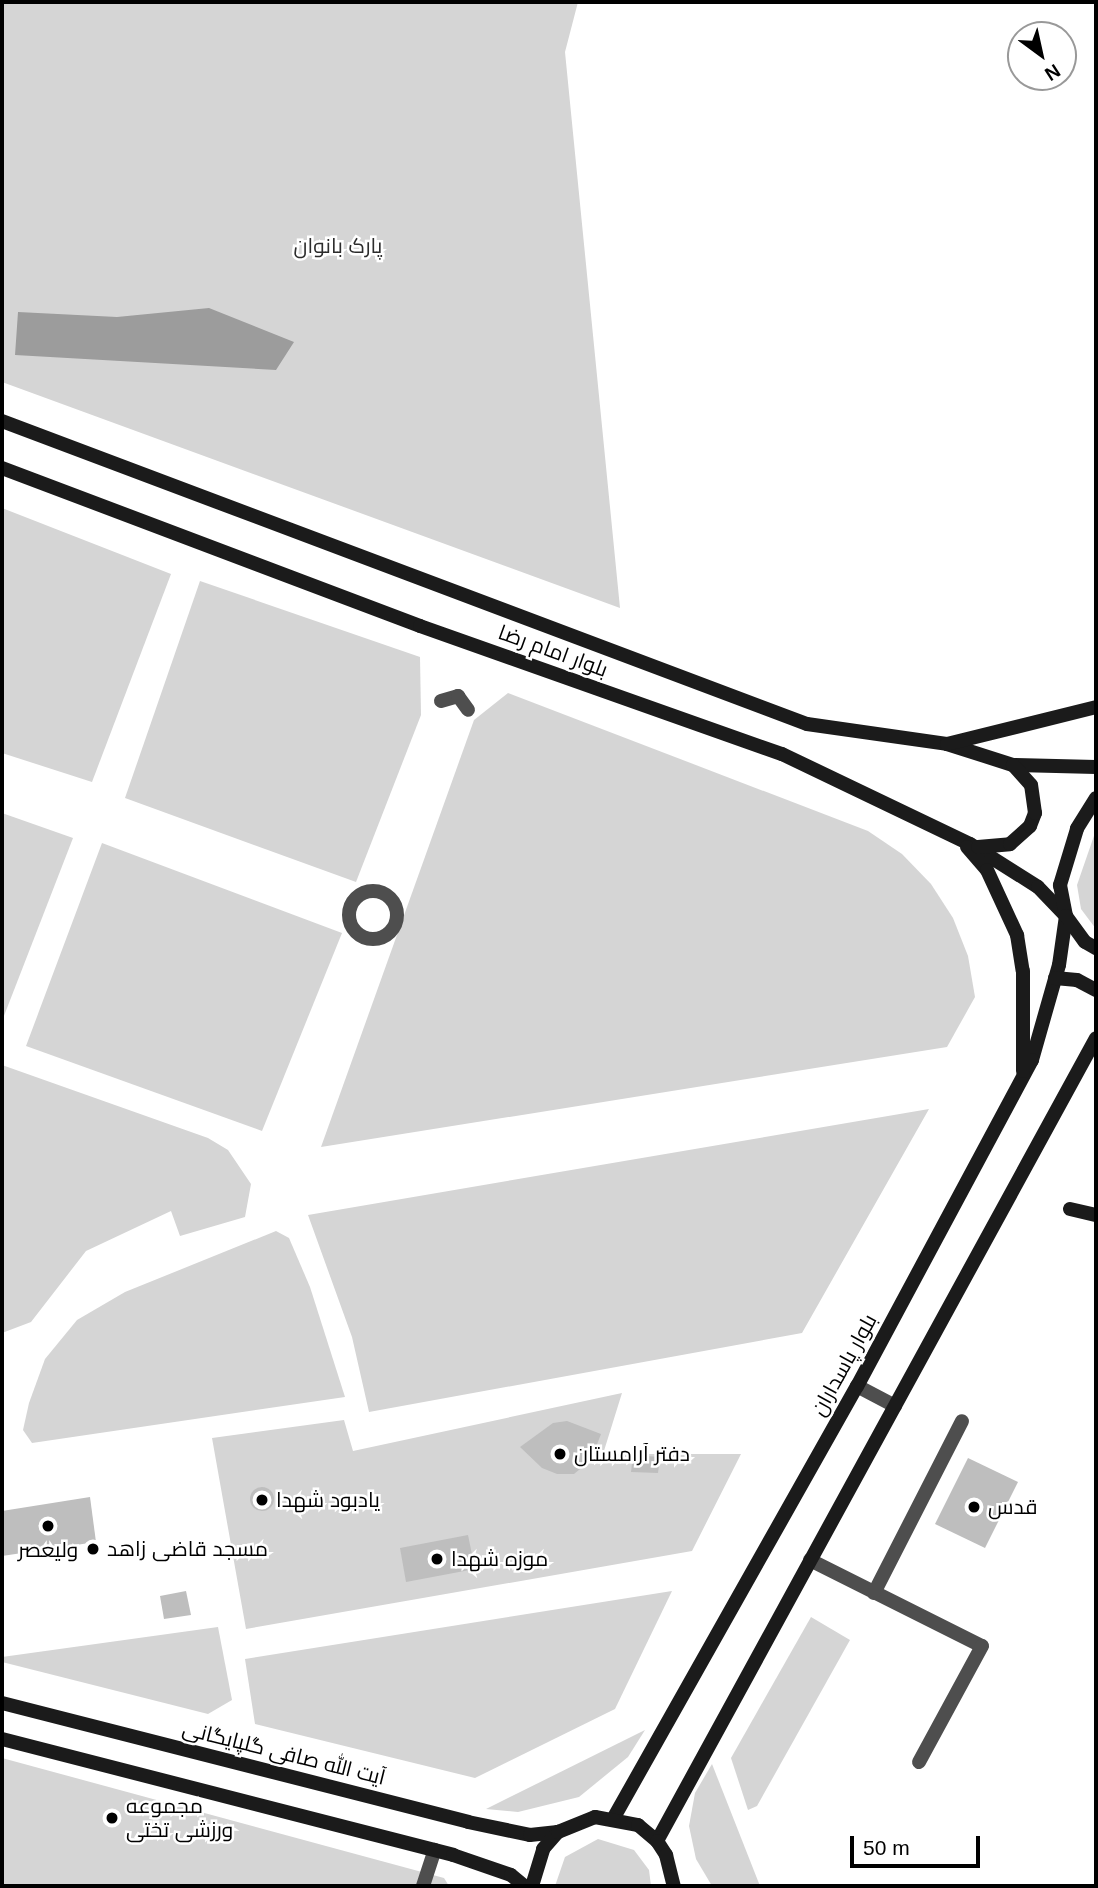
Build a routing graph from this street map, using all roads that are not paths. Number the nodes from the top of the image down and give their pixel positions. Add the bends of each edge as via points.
1 (2, 421) edge
2 (2, 468) edge
3 (441, 701) dead end
4 (1096, 707) edge
5 (468, 710) dead end
6 (947, 744) junction
7 (1013, 765) junction
8 (1096, 767) edge
9 (1096, 798) edge
10 (965, 841) junction
11 (1066, 916) junction
12 (1096, 948) edge
13 (1055, 978) junction
14 (1096, 990) edge
15 (1096, 1038) edge
16 (1022, 1077) junction
17 (1070, 1209) dead end
18 (1096, 1216) edge
19 (857, 1386) junction
20 (895, 1406) junction
21 (962, 1420) dead end
22 (810, 1560) junction
23 (874, 1593) junction
24 (2, 1703) edge
25 (2, 1739) edge
26 (919, 1762) dead end
27 (614, 1817) junction
28 (558, 1832) junction
29 (657, 1841) junction
30 (435, 1850) junction
31 (424, 1886) edge
32 (524, 1886) edge
33 (532, 1886) edge
34 (674, 1886) edge

1 - 6 main road, بلوار امام رضا via 807,724
2 - 10 main road, بلوار امام رضا via 420,626 782,754
3 - 5 street via 458,696
4 - 6 main road
6 - 7 main road
7 - 8 main road
7 - 10 main road via 1031,785 1035,813 1030,825 1010,845 983,848
9 - 11 main road via 1067,855 1060,885
10 - 11 main road, بلوار امام رضا via 1038,887
10 - 16 main road via 987,870 1017,935 1023,971
11 - 12 main road, بلوار امام رضا via 1085,942
11 - 13 main road, بلوار پاسداران
13 - 14 main road via 1077,980
13 - 16 main road, بلوار پاسداران via 1032,1060
15 - 20 main road
16 - 19 main road, بلوار پاسداران
17 - 18 main road
19 - 20 street
19 - 27 main road, بلوار پاسداران
20 - 22 main road
21 - 23 street
22 - 23 street via 850,1573
22 - 29 main road
23 - 26 street via 982,1646
24 - 28 main road, آیت الله صافی گلپایگانی via 468,1822 530,1835
25 - 30 main road
27 - 28 main road via 585,1819
27 - 29 main road via 638,1825
28 - 33 main road via 543,1849
29 - 34 main road
30 - 31 street
30 - 32 main road via 511,1875

